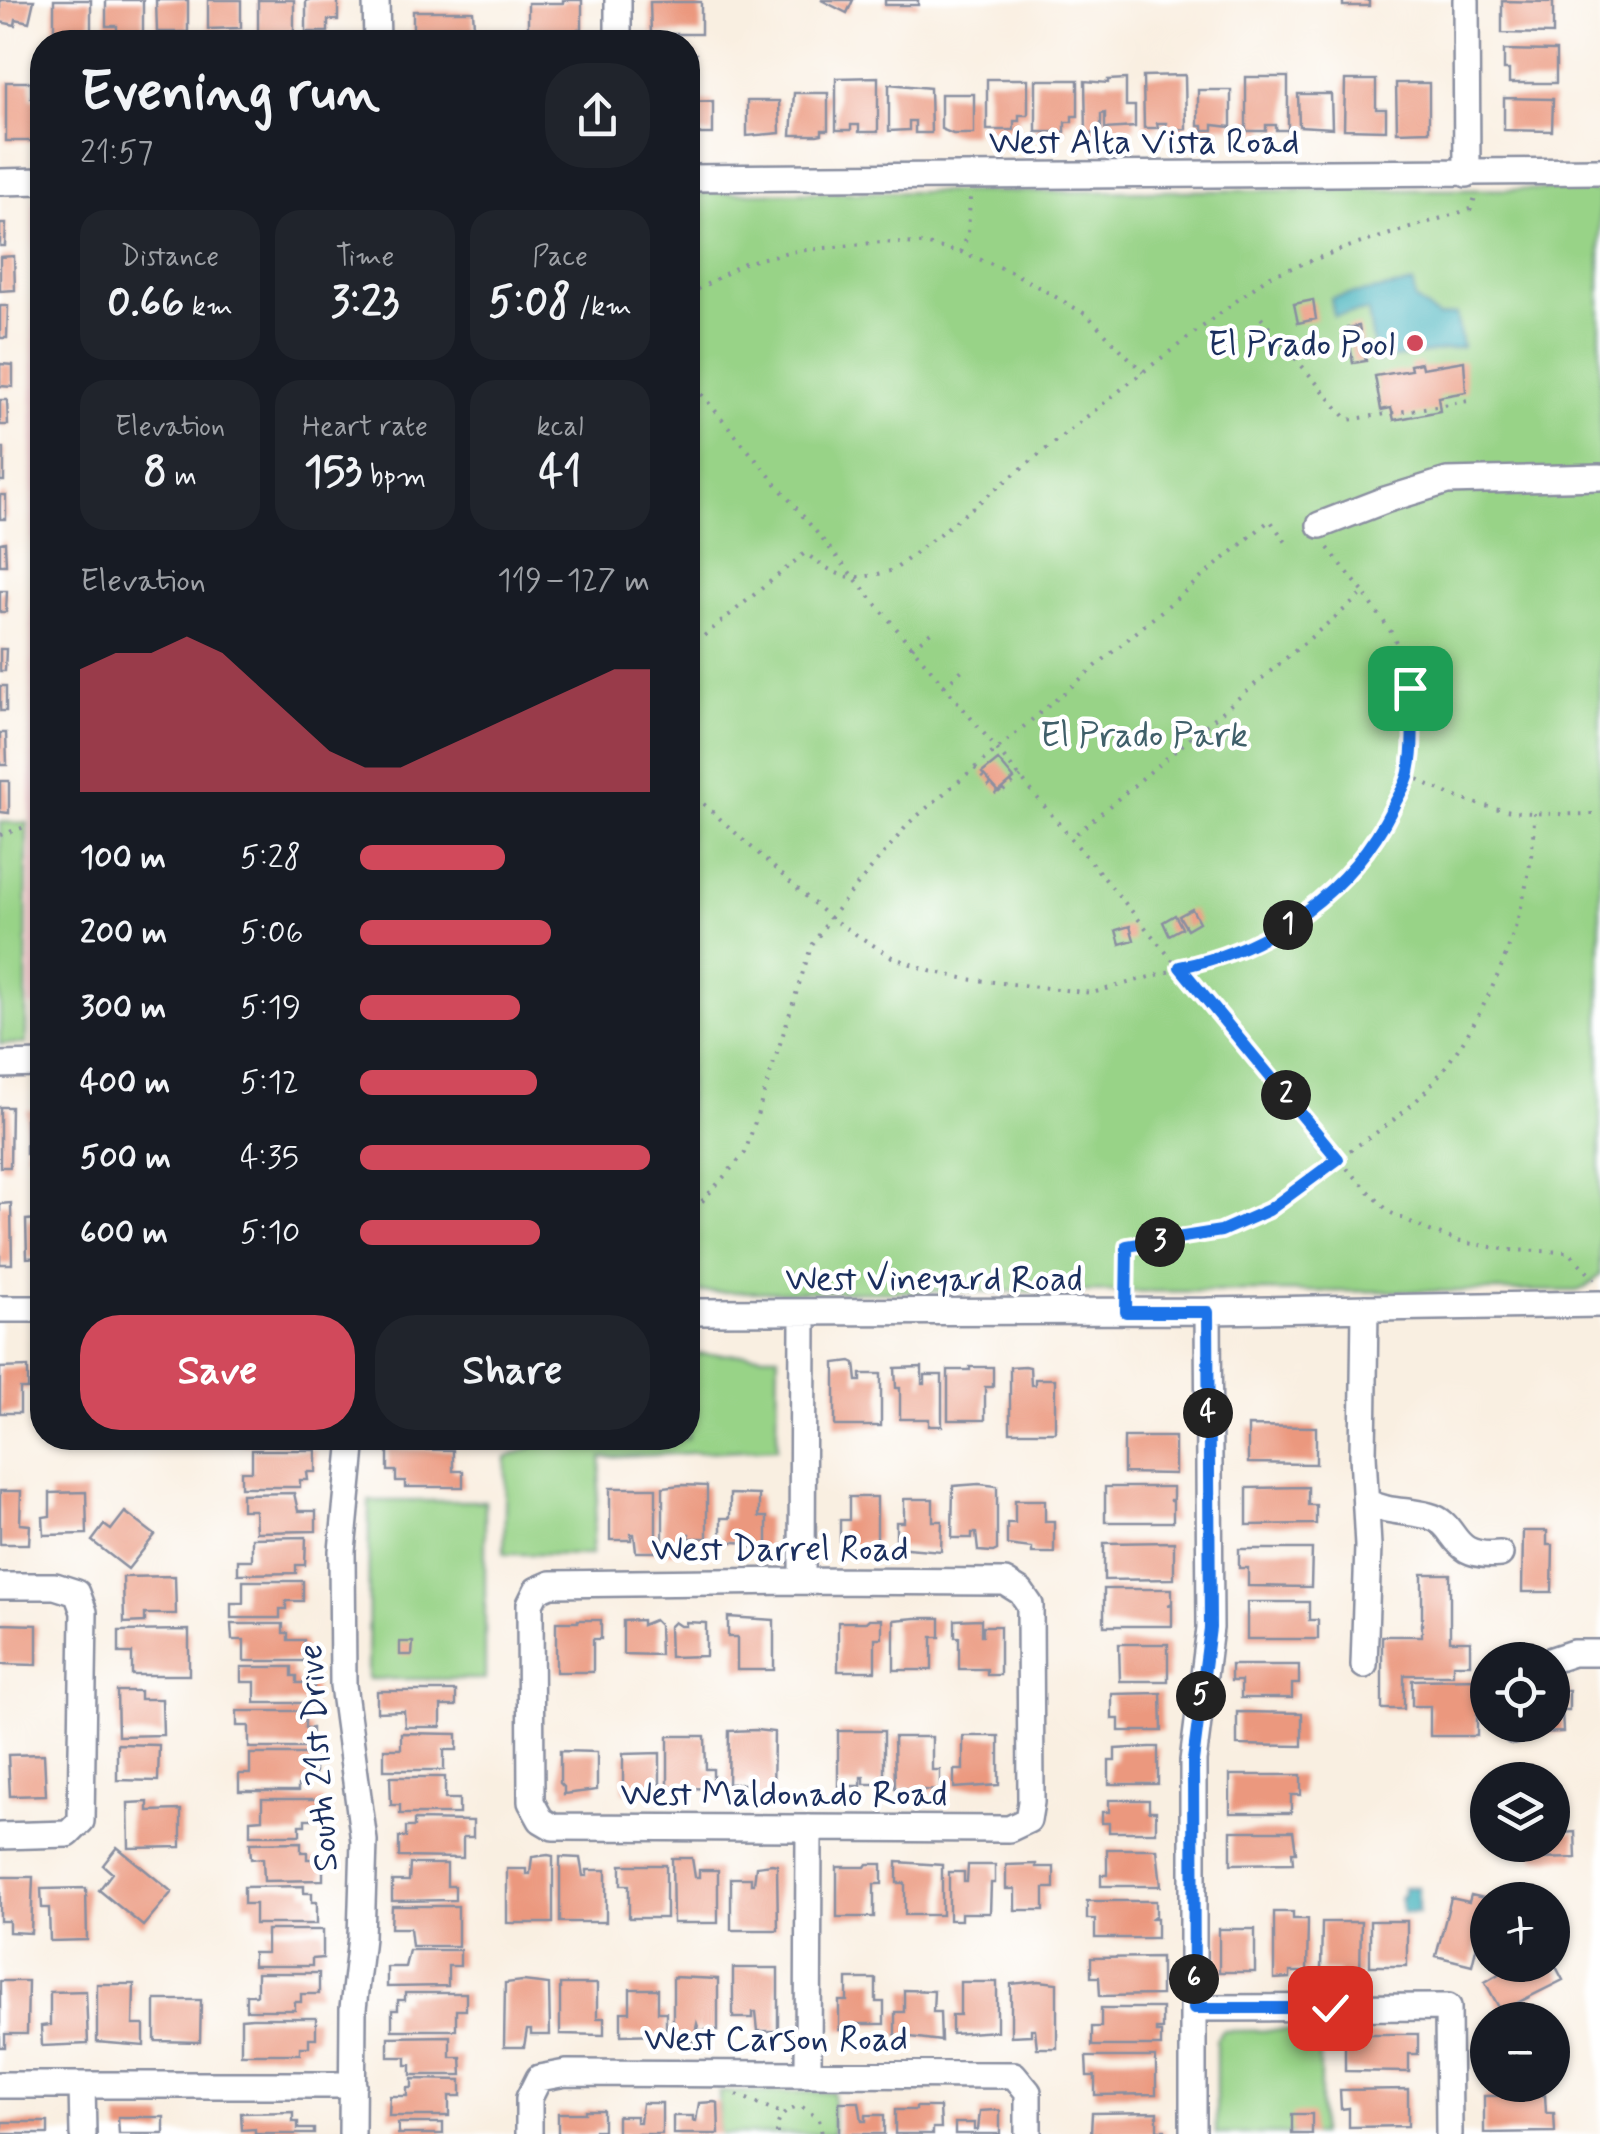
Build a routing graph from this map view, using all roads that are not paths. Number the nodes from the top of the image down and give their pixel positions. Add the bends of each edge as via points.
1 (376, 0) edge
2 (618, 0) edge
3 (1466, 0) edge
4 (376, 30) edge
5 (618, 30) edge
6 (1600, 171) edge
7 (1473, 174) junction
8 (700, 178) edge
9 (30, 181) edge
10 (0, 182) edge
11 (1600, 477) edge
12 (1324, 537) road end
13 (30, 1064) edge
14 (0, 1065) edge
15 (1597, 1291) edge
16 (1365, 1308) junction
17 (0, 1309) edge
18 (30, 1310) edge
19 (700, 1312) edge
20 (1208, 1312) junction
21 (803, 1314) junction
22 (352, 1450) edge
23 (1368, 1502) junction
24 (1500, 1554) dead end
25 (802, 1582) junction
26 (0, 1586) edge
27 (1600, 1653) edge
28 (1570, 1654) edge
29 (1364, 1666) dead end
30 (541, 1820) joint
31 (1028, 1820) joint
32 (809, 1828) junction
33 (0, 1836) edge
34 (1194, 2008) junction
35 (808, 2074) junction
36 (353, 2084) junction
37 (0, 2085) edge
38 (82, 2085) junction
39 (83, 2134) edge
40 (352, 2134) edge
41 (529, 2134) edge
42 (1028, 2134) edge
43 (1193, 2134) edge
44 (1448, 2134) edge

1 - 4 street
2 - 5 street
3 - 7 street
6 - 7 street, West Alta Vista Road
7 - 8 street, West Alta Vista Road
9 - 10 street
11 - 12 street via 1448,481 1385,500
13 - 14 street
15 - 16 street, West Vineyard Road
16 - 20 street, West Vineyard Road
16 - 23 street
17 - 18 street
19 - 21 street, West Vineyard Road
20 - 21 street, West Vineyard Road
20 - 34 street via 1210,1628 1193,1761
21 - 25 street
22 - 36 street, South 21st Drive via 342,1551 342,1685 364,1842
23 - 24 street via 1381,1510 1432,1516 1463,1549
23 - 29 street
25 - 30 street, West Darrel Road via 551,1584 537,1590 530,1604 531,1802
25 - 31 street, West Darrel Road via 1005,1582 1021,1592 1030,1605
26 - 33 street via 56,1586 77,1593 84,1612 83,1811 76,1830
27 - 28 street
30 - 32 street, West Maldonado Road via 553,1827
31 - 32 street, West Maldonado Road via 1009,1829
32 - 35 street
34 - 43 street
34 - 44 street via 1448,2008
35 - 41 street, West Carson Road via 539,2078 529,2098
35 - 42 street, West Carson Road via 1014,2075 1028,2092
36 - 38 street
36 - 40 street, South 21st Drive
37 - 38 street
38 - 39 street

